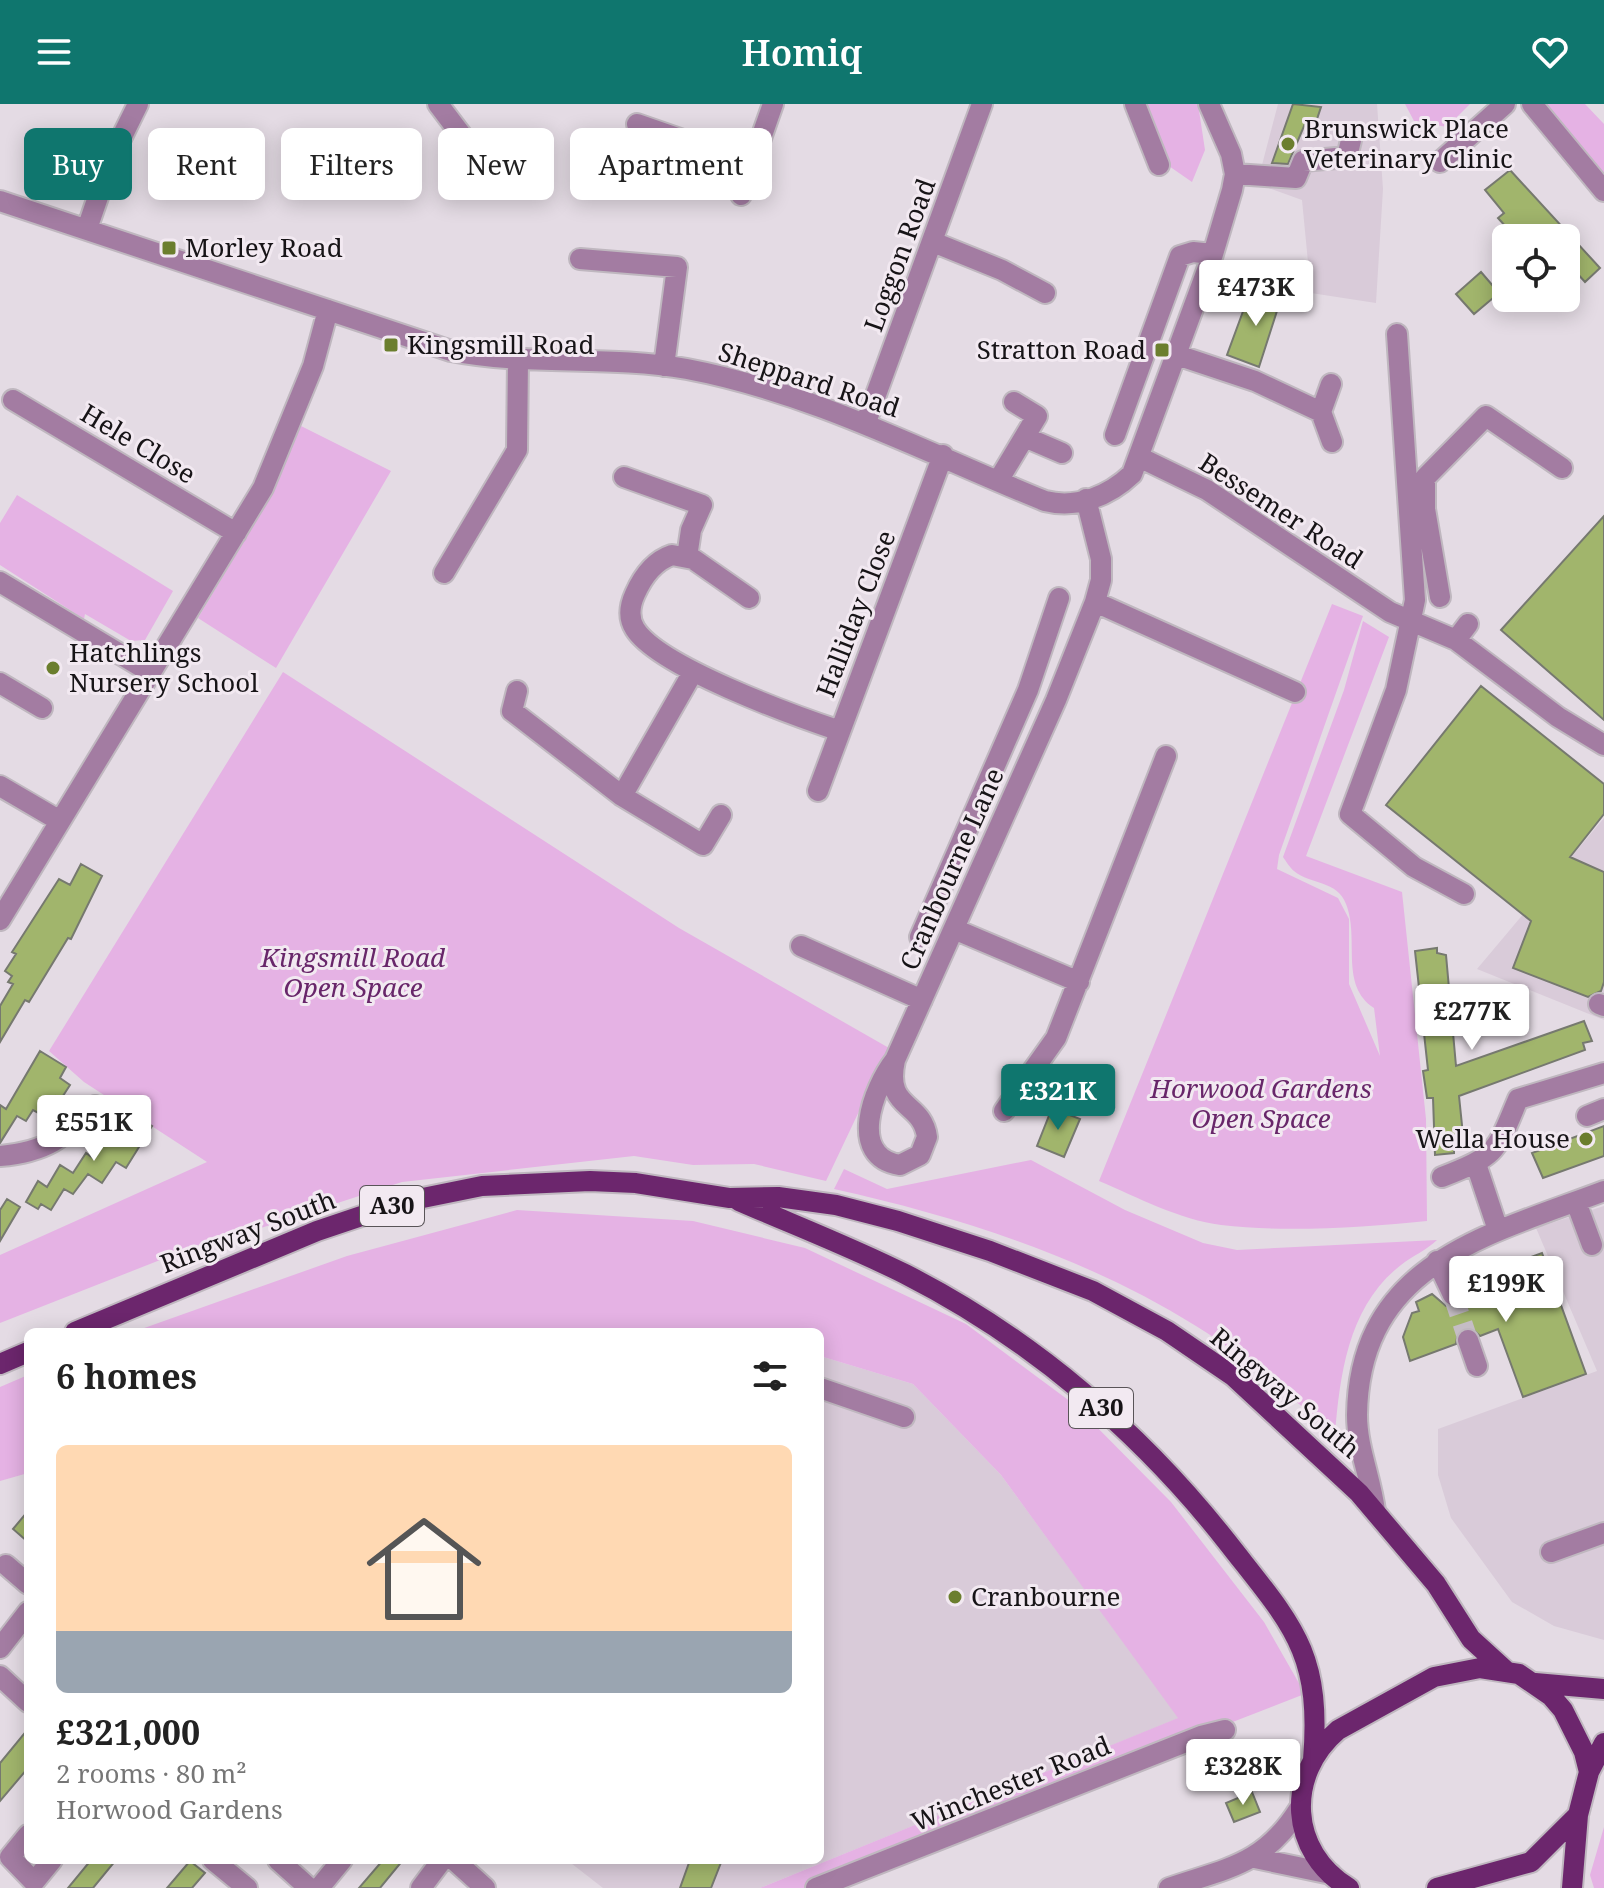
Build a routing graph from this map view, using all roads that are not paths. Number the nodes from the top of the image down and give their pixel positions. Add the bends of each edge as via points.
1 (138, 104) edge
2 (438, 104) edge
3 (773, 104) edge
4 (982, 104) edge
5 (1135, 104) edge
6 (1209, 104) edge
7 (1505, 104) edge
8 (1532, 104) edge
9 (637, 124) dead end
10 (456, 128) edge
11 (648, 128) edge
12 (765, 128) edge
13 (1352, 136) dead end
14 (1440, 162) dead end
15 (1159, 165) dead end
16 (1235, 174) junction
17 (1604, 191) edge
18 (0, 201) edge
19 (87, 229) junction
20 (933, 242) junction
21 (1213, 254) junction
22 (580, 259) dead end
23 (1045, 293) dead end
24 (328, 310) junction
25 (1397, 334) dead end
26 (1177, 355) junction
27 (518, 359) junction
28 (664, 366) junction
29 (1331, 384) dead end
30 (13, 400) dead end
31 (1014, 402) dead end
32 (1321, 412) junction
33 (866, 422) junction
34 (1115, 435) dead end
35 (1027, 438) junction
36 (1332, 442) dead end
37 (1062, 453) dead end
38 (943, 455) junction
39 (1141, 458) junction
40 (1562, 468) dead end
41 (624, 477) dead end
42 (998, 481) junction
43 (1086, 499) junction
44 (1417, 509) junction
45 (236, 533) junction
46 (687, 557) junction
47 (444, 573) dead end
48 (0, 582) edge
49 (1440, 597) dead end
50 (749, 598) dead end
51 (1059, 598) dead end
52 (1095, 602) junction
53 (1400, 615) junction
54 (150, 672) junction
55 (693, 672) junction
56 (0, 683) edge
57 (1028, 690) junction
58 (517, 691) dead end
59 (1295, 692) dead end
60 (1056, 700) junction
61 (42, 708) dead end
62 (840, 731) junction
63 (1604, 745) edge
64 (1166, 756) dead end
65 (0, 786) edge
66 (818, 791) dead end
67 (622, 796) junction
68 (721, 815) dead end
69 (60, 821) junction
70 (1464, 894) dead end
71 (0, 920) edge
72 (954, 929) junction
73 (920, 937) dead end
74 (801, 946) dead end
75 (1079, 982) junction
76 (922, 1000) junction
77 (895, 1060) junction
78 (1604, 1073) edge
79 (95, 1106) dead end
80 (1004, 1111) dead end
81 (0, 1156) edge
82 (1476, 1164) junction
83 (1442, 1177) dead end
84 (1604, 1191) edge
85 (730, 1198) junction
86 (1576, 1202) junction
87 (1498, 1230) junction
88 (1592, 1245) dead end
89 (1437, 1261) junction
90 (1453, 1295) tunnel mouth
91 (85, 1328) edge
92 (1468, 1340) tunnel mouth
93 (24, 1354) edge
94 (0, 1364) edge
95 (1477, 1366) dead end
96 (824, 1389) edge
97 (904, 1417) dead end
98 (1375, 1511) junction
99 (1604, 1533) edge
100 (1551, 1552) dead end
101 (6, 1565) dead end
102 (24, 1581) edge
103 (24, 1616) edge
104 (3, 1636) edge
105 (1505, 1670) junction
106 (0, 1676) edge
107 (1535, 1683) junction
108 (1604, 1689) edge
109 (24, 1698) edge
110 (1225, 1730) dead end
111 (1604, 1743) edge
112 (1313, 1760) junction
113 (1589, 1772) junction
114 (1299, 1809) junction
115 (1578, 1815) junction
116 (24, 1840) edge
117 (1255, 1858) junction
118 (49, 1864) edge
119 (218, 1864) edge
120 (282, 1864) edge
121 (339, 1864) edge
122 (439, 1864) edge
123 (458, 1864) edge
124 (1331, 1874) junction
125 (247, 1888) edge
126 (309, 1888) edge
127 (319, 1888) edge
128 (421, 1888) edge
129 (485, 1888) edge
130 (816, 1888) edge
131 (1169, 1888) edge
132 (1349, 1888) edge
133 (1437, 1888) edge
134 (1572, 1888) edge

1 - 19 street via 111,159
2 - 10 street
3 - 12 street
4 - 20 street, Loggon Road
5 - 15 street
6 - 16 street
7 - 14 street
8 - 17 street
9 - 11 street
13 - 16 street via 1347,157 1303,161 1296,178
16 - 21 street
18 - 19 street, Sheppard Road
19 - 24 street, Sheppard Road
20 - 23 street
20 - 33 street, Loggon Road
21 - 26 street
21 - 34 street via 1180,256
22 - 28 street via 677,267
24 - 27 street, Sheppard Road via 451,351
24 - 45 street via 313,366 263,488
25 - 44 street
26 - 32 street via 1255,381
26 - 39 street
27 - 28 street, Sheppard Road
27 - 47 street via 517,450
28 - 33 street, Sheppard Road via 771,389
29 - 32 street
30 - 45 street, Hele Close
31 - 35 street via 1037,416
32 - 36 street
33 - 38 street, Sheppard Road
35 - 37 street
35 - 42 street
38 - 42 street, Sheppard Road
38 - 62 street, Halliday Close
39 - 43 street via 1112,491
39 - 53 street, Bessemer Road via 1207,490
40 - 44 street via 1486,416 1425,478
41 - 46 street via 702,505
42 - 43 street, Sheppard Road via 1056,504
43 - 52 street, Cranbourne Lane via 1101,559
44 - 49 street
44 - 53 street via 1415,600
45 - 54 street
46 - 50 street
46 - 55 street via 672,555 653,565 630,608 638,633
48 - 54 street
51 - 57 street, Cranbourne Lane
52 - 59 street
52 - 60 street, Cranbourne Lane
53 - 63 street, Bessemer Road via 1462,632 1558,717
53 - 70 street via 1408,646 1350,814 1414,867
54 - 69 street
55 - 62 street
55 - 67 street
56 - 61 street
57 - 60 street
57 - 73 street, Cranbourne Lane
58 - 67 street via 512,711
60 - 72 street, Cranbourne Lane
62 - 66 street, Halliday Close
64 - 75 street
65 - 69 street
67 - 68 street via 703,845
69 - 71 street
72 - 75 street
72 - 76 street, Cranbourne Lane
74 - 76 street
75 - 80 street via 1056,1038
76 - 77 street, Cranbourne Lane
77 - 77 street, Cranbourne Lane via 892,1084 901,1103 920,1118 927,1137 920,1155 900,1165 879,1158 869,1136 875,1102
78 - 82 street via 1518,1099 1498,1148
79 - 81 street via 65,1136 32,1153
82 - 83 street
82 - 87 street
84 - 86 street
85 - 91 main road, Ringway South / A30 via 590,1181 455,1191 317,1231
85 - 98 main road, Ringway South / A30 via 807,1201 898,1221 1093,1291 1167,1331 1233,1376
85 - 112 main road, Ringway South / A30 via 905,1274 977,1315 1043,1359 1133,1439 1207,1517 1305,1650 1314,1686
86 - 87 street
86 - 88 street
87 - 89 street
89 - 90 street
89 - 98 street via 1390,1306 1365,1356 1358,1432
92 - 95 street
93 - 94 main road
96 - 97 street
98 - 105 main road, Ringway South / A30 via 1436,1584 1471,1639
99 - 100 street
101 - 102 street
103 - 104 street
105 - 107 main road
105 - 112 main road via 1480,1668 1434,1677 1338,1730
106 - 109 street
107 - 108 main road
107 - 113 main road via 1563,1710
110 - 130 street, Winchester Road
111 - 113 main road
112 - 114 main road
113 - 115 main road
114 - 117 street via 1274,1843
114 - 124 main road via 1303,1834
115 - 133 main road via 1531,1862
115 - 134 main road
116 - 118 street via 10,1857 34,1882
117 - 124 street
117 - 131 street
119 - 125 street
120 - 126 street
121 - 127 street
122 - 128 street
123 - 129 street
124 - 132 main road

